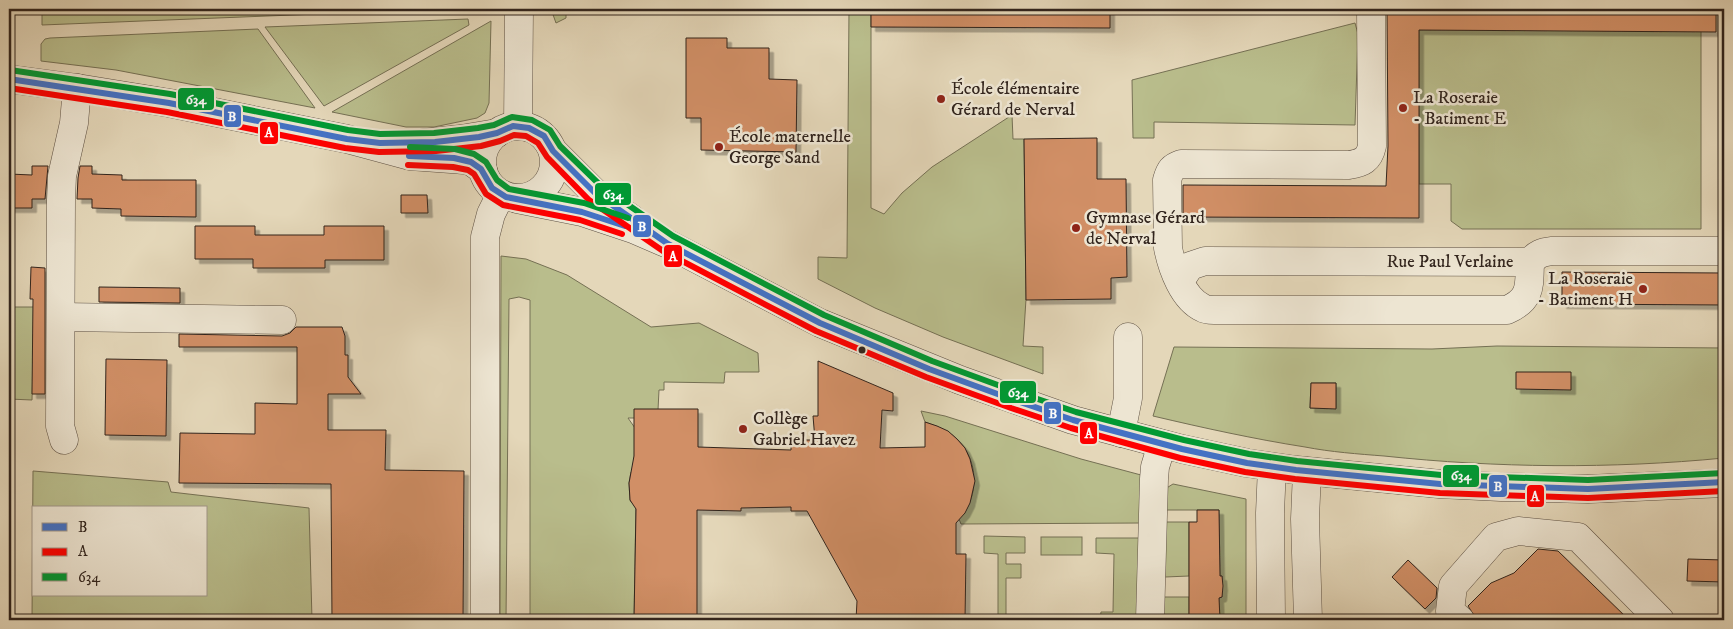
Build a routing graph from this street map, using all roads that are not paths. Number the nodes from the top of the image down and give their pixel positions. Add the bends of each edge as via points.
1 (519, 9) edge
2 (1371, 9) edge
3 (9, 79) edge
4 (77, 88) junction
5 (508, 130) junction
6 (347, 139) junction
7 (552, 151) junction
8 (483, 170) junction
9 (509, 196) junction
10 (668, 244) junction
11 (1724, 251) edge
12 (1530, 262) junction
13 (1180, 280) junction
14 (60, 317) junction
15 (282, 320) dead end
16 (1128, 337) dead end
17 (1120, 433) junction
18 (64, 440) dead end
19 (1162, 444) junction
20 (1272, 467) junction
21 (1307, 472) junction
22 (1722, 483) edge
23 (485, 620) edge
24 (1150, 620) edge
25 (1271, 620) edge
26 (1308, 620) edge
27 (1460, 620) edge
28 (1660, 620) edge

1 - 5 street
2 - 13 street via 1372,146 1366,160 1349,166 1190,163 1173,167 1167,180 1167,242 1170,259
3 - 4 street
4 - 6 street
4 - 14 street via 74,123 62,176
5 - 6 street via 419,143
5 - 7 street via 529,128 548,141
5 - 8 street via 489,140 484,149
6 - 8 street via 410,156 465,160
7 - 9 street via 554,167 545,186 532,196
7 - 10 street via 595,193
8 - 9 street via 489,184
9 - 10 street via 596,216
9 - 23 street via 491,214 485,237
10 - 17 street via 820,323 876,347 1014,400
11 - 12 street, Rue Paul Verlaine via 1552,251 1543,252
12 - 13 street, Rue Paul Verlaine via 1205,261 1190,266
12 - 13 street via 1527,294 1522,302 1499,311 1214,310 1204,309 1195,303
14 - 15 street
14 - 18 street via 60,426
16 - 17 street via 1128,398
17 - 19 street
19 - 20 street
19 - 24 street via 1154,473
20 - 21 street
20 - 25 street
21 - 22 street via 1501,487 1615,488
21 - 26 street
27 - 28 street via 1450,611 1453,586 1496,537 1518,531 1578,537

